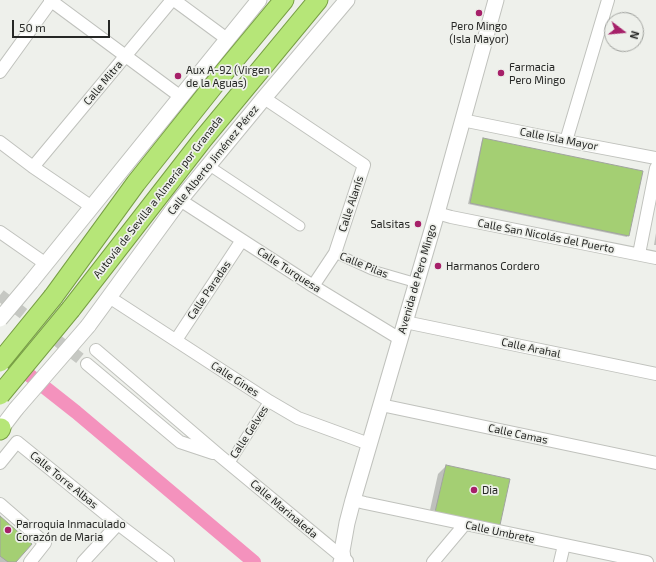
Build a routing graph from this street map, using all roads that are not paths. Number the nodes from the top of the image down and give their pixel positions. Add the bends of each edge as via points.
1 (51, 0) edge
2 (173, 0) edge
3 (259, 0) edge
4 (284, 0) edge
5 (318, 0) edge
6 (347, 0) edge
7 (496, 0) edge
8 (608, 0) edge
9 (227, 39) junction
10 (5, 55) edge
11 (126, 56) junction
12 (0, 72) edge
13 (181, 97) junction
14 (264, 98) junction
15 (462, 120) junction
16 (0, 142) edge
17 (566, 142) junction
18 (656, 158) edge
19 (208, 165) junction
20 (33, 166) junction
21 (656, 168) edge
22 (180, 200) junction
23 (92, 207) junction
24 (437, 213) junction
25 (300, 226) dead end
26 (0, 232) edge
27 (242, 240) junction
28 (335, 253) junction
29 (639, 254) junction
30 (656, 258) edge
31 (46, 264) junction
32 (417, 283) junction
33 (313, 286) junction
34 (109, 297) junction
35 (0, 319) edge
36 (405, 322) junction
37 (400, 339) junction
38 (176, 340) junction
39 (96, 350) dead end
40 (0, 362) edge
41 (87, 364) tunnel mouth
42 (656, 374) edge
43 (0, 395) edge
44 (269, 401) junction
45 (381, 405) junction
46 (0, 429) edge
47 (369, 444) junction
48 (220, 456) junction
49 (0, 463) edge
50 (656, 463) edge
51 (229, 464) junction
52 (353, 500) junction
53 (0, 504) edge
54 (118, 524) junction
55 (465, 524) junction
56 (564, 545) junction
57 (627, 560) edge
58 (344, 561) edge
59 (30, 562) edge
60 (83, 562) edge
61 (168, 562) edge
62 (434, 562) edge
63 (560, 562) edge
64 (647, 562) edge

1 - 10 street
1 - 11 street
2 - 9 street
2 - 11 street, Calle Mitra
3 - 9 street
4 - 40 highway, Autovía de Sevilla a Almería por Granada, bridge via 136,183 53,297
5 - 43 highway, Autovía de Sevilla a Almería por Granada, bridge via 203,139 71,309
6 - 14 street, Calle Alberto Jiménez Pérez
7 - 15 street, Avenida de Pero Mingo
8 - 17 street
9 - 13 street
10 - 12 street
11 - 13 street
11 - 20 street, Calle Mitra
13 - 23 street
14 - 19 street, Calle Alberto Jiménez Pérez
14 - 28 street, Calle Alanís via 364,165
15 - 17 street, Calle Isla Mayor
15 - 24 street, Avenida de Pero Mingo
16 - 20 street
17 - 18 street, Calle Isla Mayor
19 - 22 street, Calle Alberto Jiménez Pérez
19 - 25 street
20 - 23 street
21 - 29 street
22 - 27 street, Calle Turquesa
22 - 34 street, Calle Alberto Jiménez Pérez
23 - 31 street
24 - 29 street, Calle San Nicolás del Puerto
24 - 32 street, Avenida de Pero Mingo
26 - 31 street
27 - 33 street, Calle Turquesa
27 - 38 street, Calle Paradas
28 - 32 street, Calle Pilas via 372,270
28 - 33 street, Calle Alanís
29 - 30 street, Calle San Nicolás del Puerto
31 - 35 street, bridge
32 - 36 street, Avenida de Pero Mingo
33 - 37 street, Calle Turquesa
34 - 38 street, Calle Gines
34 - 46 street, Calle Alberto Jiménez Pérez, bridge via 88,326
36 - 37 street, Avenida de Pero Mingo
36 - 42 street, Calle Arahal
37 - 45 street, Avenida de Pero Mingo
38 - 44 street, Calle Gines
39 - 48 street, Calle Marinaleda
41 - 48 street, Calle Marinaleda via 180,442
44 - 47 street, Calle Gines via 298,418
44 - 51 street, Calle Gelves
45 - 47 street, Avenida de Pero Mingo
45 - 50 street, Calle Camas
47 - 52 street, Avenida de Pero Mingo
48 - 51 street, Calle Marinaleda
49 - 54 street, Calle Torre Albas via 17,442
51 - 58 street, Calle Marinaleda
52 - 55 street, Calle Umbrete
52 - 58 street, Avenida de Pero Mingo via 342,551
53 - 59 street via 45,543
54 - 60 street
54 - 61 street, Calle Torre Albas
55 - 56 street, Calle Umbrete
55 - 62 street
56 - 57 street, Calle Umbrete
56 - 63 street
57 - 64 street, Calle Umbrete

